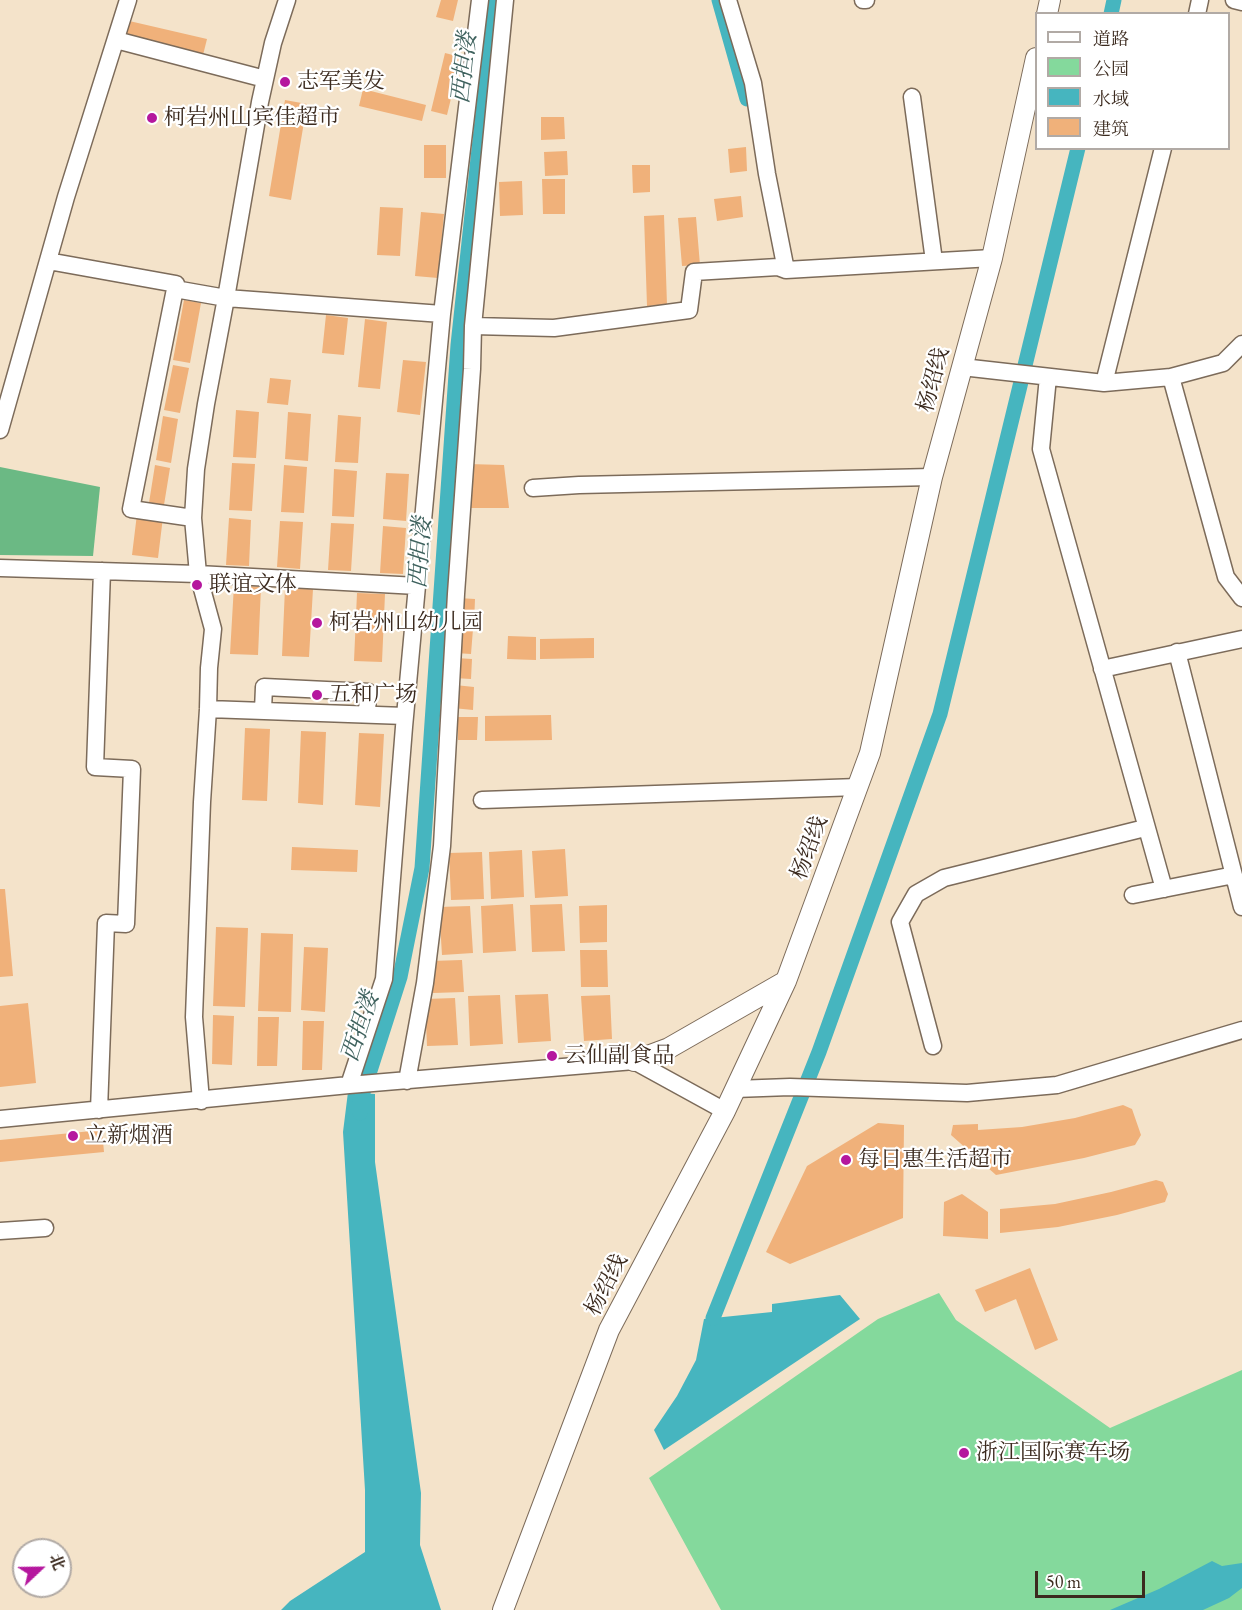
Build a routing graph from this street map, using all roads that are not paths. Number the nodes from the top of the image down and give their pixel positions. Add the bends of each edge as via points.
1 (128, 0) edge
2 (287, 0) edge
3 (480, 0) edge
4 (505, 0) edge
5 (728, 0) edge
6 (1234, 0) edge
7 (1242, 2) edge
8 (116, 40) junction
9 (1035, 63) edge
10 (265, 79) junction
11 (912, 97) dead end
12 (1162, 150) edge
13 (992, 258) junction
14 (48, 261) junction
15 (934, 261) junction
16 (786, 270) junction
17 (175, 289) junction
18 (226, 298) junction
19 (442, 314) junction
20 (473, 326) junction
21 (1242, 345) edge
22 (962, 367) junction
23 (1041, 376) junction
24 (1171, 377) junction
25 (1104, 383) junction
26 (0, 430) edge
27 (932, 477) junction
28 (533, 488) dead end
29 (193, 518) junction
30 (0, 568) edge
31 (102, 571) junction
32 (198, 574) junction
33 (417, 586) junction
34 (1242, 598) edge
35 (1242, 639) edge
36 (1177, 652) junction
37 (1102, 669) junction
38 (208, 709) junction
39 (263, 710) junction
40 (367, 714) junction
41 (405, 716) junction
42 (858, 787) junction
43 (483, 800) dead end
44 (1145, 828) junction
45 (1234, 875) junction
46 (1164, 889) junction
47 (1133, 895) dead end
48 (1242, 907) edge
49 (786, 981) junction
50 (1242, 1030) edge
51 (933, 1046) dead end
52 (634, 1061) junction
53 (407, 1081) junction
54 (349, 1085) junction
55 (735, 1089) junction
56 (201, 1101) junction
57 (99, 1110) junction
58 (725, 1111) junction
59 (0, 1119) edge
60 (45, 1228) dead end
61 (0, 1231) edge
62 (503, 1610) edge

1 - 8 street
2 - 10 street
3 - 19 street
4 - 20 street
5 - 16 street via 753,83
6 - 7 street
8 - 10 street
8 - 14 street
9 - 13 main road, 杨绍线
10 - 18 street
11 - 15 street
12 - 25 street
13 - 15 street
13 - 22 main road, 杨绍线
14 - 17 street via 176,284
14 - 26 street
15 - 16 street
16 - 20 street via 778,267 693,272 689,310 554,328
17 - 18 street
17 - 29 street via 131,509
18 - 19 street
18 - 29 street via 196,469
19 - 33 street
20 - 53 street via 442,846 425,984
21 - 24 street via 1223,363
22 - 23 street
22 - 27 main road, 杨绍线
23 - 25 street
23 - 37 street via 1041,449
24 - 25 street
24 - 34 street via 1226,577
27 - 28 street
27 - 42 main road, 杨绍线 via 870,753
29 - 32 street
30 - 31 street
31 - 32 street
31 - 57 street via 94,767 132,769 126,924 106,923
32 - 33 street
32 - 38 street via 213,629
33 - 41 street
35 - 36 street
36 - 37 street
36 - 45 street
37 - 44 street
38 - 39 street
38 - 56 street via 194,1017
39 - 40 street
39 - 40 street via 264,687 368,692
40 - 41 street
41 - 54 street via 384,979
42 - 43 street
42 - 49 main road, 杨绍线
44 - 46 street
44 - 51 street via 944,878 916,894 900,922
45 - 46 street
45 - 48 street
46 - 47 street
49 - 52 main road via 669,1048
49 - 55 main road, 杨绍线
50 - 55 street via 1057,1085 967,1093
52 - 53 street
52 - 58 street
53 - 54 street
54 - 56 street
55 - 58 main road, 杨绍线
56 - 57 street
57 - 59 street
58 - 62 main road, 杨绍线 via 609,1330
60 - 61 street

